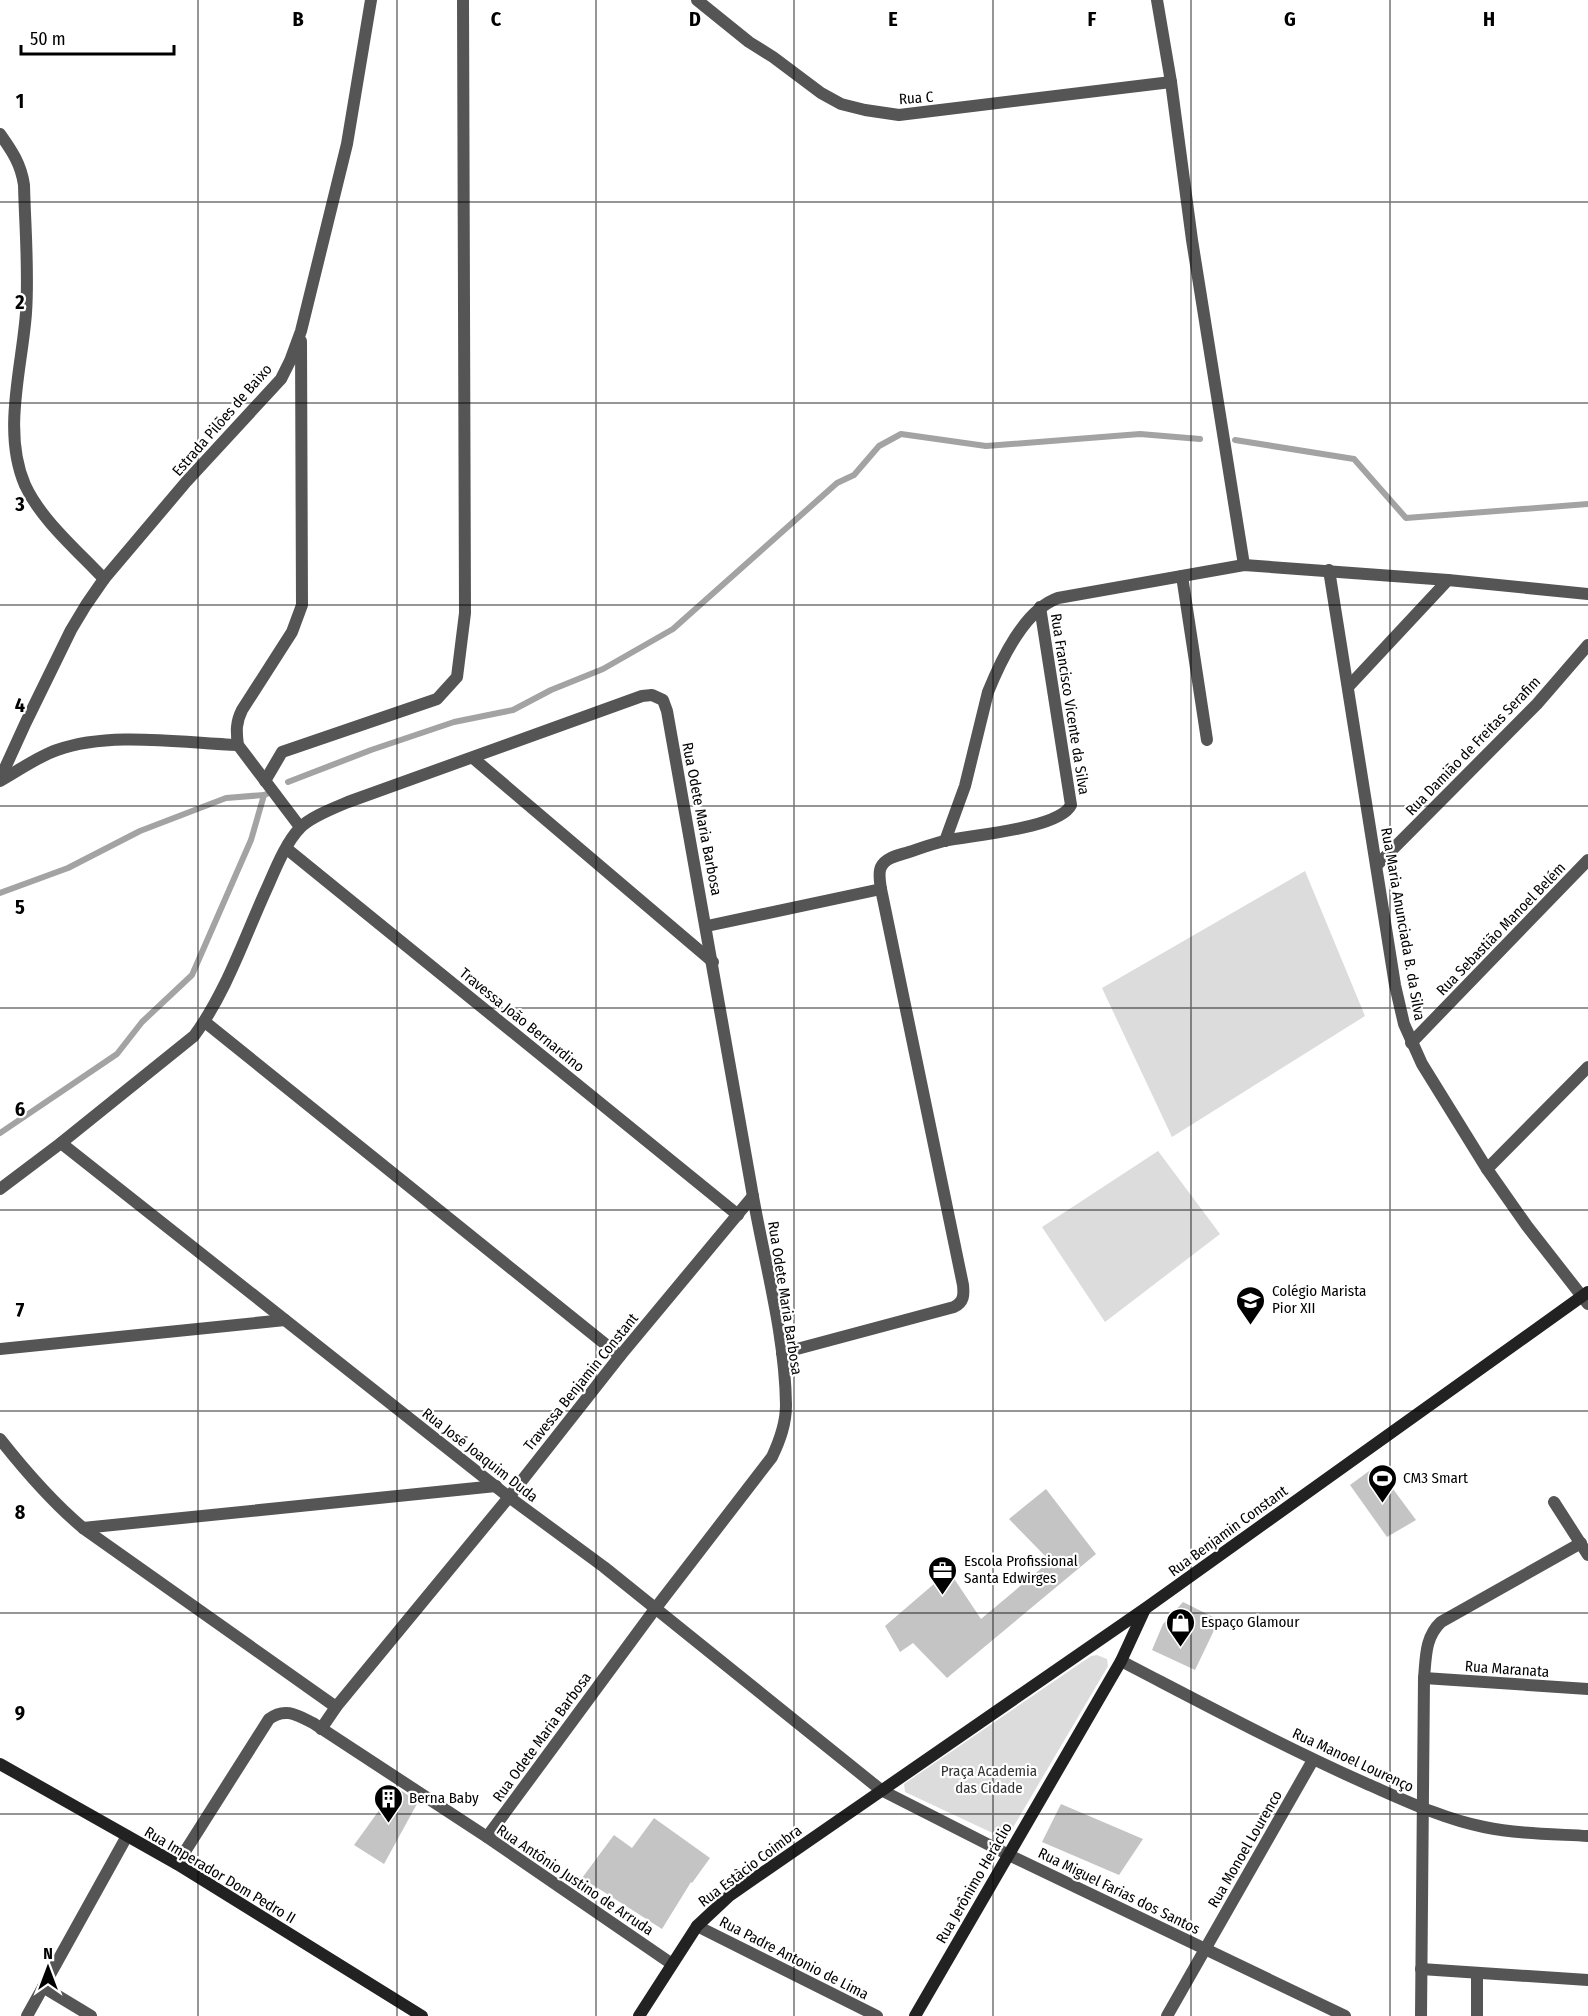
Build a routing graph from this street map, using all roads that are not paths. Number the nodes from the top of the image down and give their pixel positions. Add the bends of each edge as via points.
1 (371, 0) edge
2 (463, 0) edge
3 (697, 0) edge
4 (1157, 0) edge
5 (1171, 82) junction
6 (0, 134) edge
7 (301, 331) junction
8 (1244, 565) junction
9 (1329, 570) junction
10 (1182, 576) junction
11 (104, 579) junction
12 (1448, 580) junction
13 (1588, 594) edge
14 (1040, 607) junction
15 (1588, 645) edge
16 (1349, 686) junction
17 (1207, 740) dead end
18 (238, 745) junction
19 (473, 758) junction
20 (0, 780) edge
21 (265, 781) junction
22 (300, 827) junction
23 (945, 841) junction
24 (287, 849) junction
25 (1588, 860) edge
26 (1377, 864) junction
27 (881, 890) junction
28 (707, 926) junction
29 (713, 962) junction
30 (205, 1022) junction
31 (1411, 1043) junction
32 (1588, 1067) edge
33 (61, 1143) junction
34 (1487, 1169) junction
35 (0, 1189) edge
36 (753, 1196) junction
37 (738, 1215) junction
38 (1586, 1297) edge
39 (285, 1320) junction
40 (0, 1349) edge
41 (782, 1353) junction
42 (620, 1356) junction
43 (0, 1439) edge
44 (496, 1486) junction
45 (509, 1497) junction
46 (1554, 1502) dead end
47 (83, 1528) junction
48 (1581, 1543) junction
49 (1588, 1555) edge
50 (1146, 1608) junction
51 (655, 1609) junction
52 (1121, 1661) junction
53 (1424, 1678) junction
54 (1588, 1689) edge
55 (336, 1707) junction
56 (321, 1729) junction
57 (1313, 1760) junction
58 (0, 1764) edge
59 (881, 1790) junction
60 (1422, 1808) junction
61 (127, 1836) junction
62 (1588, 1836) edge
63 (487, 1838) junction
64 (1007, 1854) junction
65 (177, 1864) junction
66 (697, 1926) junction
67 (1205, 1949) junction
68 (672, 1964) junction
69 (1421, 1970) junction
70 (1477, 1973) junction
71 (1588, 1980) edge
72 (43, 1987) junction
73 (27, 2016) edge
74 (91, 2016) edge
75 (422, 2016) edge
76 (639, 2016) edge
77 (877, 2016) edge
78 (915, 2016) edge
79 (1167, 2016) edge
80 (1345, 2016) edge
81 (1421, 2016) edge
82 (1477, 2016) edge

1 - 7 street, Estrada Pilões de Baixo via 347,144
2 - 21 street via 465,613 458,678 437,699 282,752
3 - 5 street, Rua C via 821,93 841,104 865,110 910,114
4 - 5 street
5 - 8 street via 1195,263
6 - 11 street via 14,152 24,185 26,301 15,434 19,464 41,512
7 - 11 street, Estrada Pilões de Baixo via 281,379
7 - 18 street via 302,604 292,632 237,721
8 - 9 street
8 - 10 street
9 - 12 street
9 - 16 street, Rua Maria Anunciada B. da Silva
10 - 14 street via 1058,598
10 - 17 street
11 - 20 street, Estrada Pilões de Baixo via 71,630
12 - 13 street
12 - 16 street
14 - 23 street via 1011,645 988,692 965,786
14 - 23 street, Rua Francisco Vicente da Silva via 1071,805 1064,814 1049,820
15 - 26 street, Rua Damião de Freitas Serafim via 1537,704
16 - 26 street, Rua Maria Anunciada B. da Silva
18 - 20 street via 92,742 54,751
18 - 21 street
19 - 22 street via 348,802
19 - 28 street, Rua Odete Maria Barbosa via 642,696 663,700
19 - 29 street
21 - 22 street
22 - 24 street
23 - 27 street via 885,861 879,873
24 - 30 street
24 - 37 street, Travessa João Bernardino
25 - 31 street, Rua Sebastião Manoel Belém
26 - 31 street, Rua Maria Anunciada B. da Silva via 1395,985
27 - 28 street
27 - 41 street via 963,1298 954,1307
28 - 29 street, Rua Odete Maria Barbosa
29 - 36 street, Rua Odete Maria Barbosa
30 - 33 street via 185,1044
30 - 42 street
31 - 34 street, Rua Maria Anunciada B. da Silva
32 - 34 street
33 - 35 street
33 - 39 street, Rua José Joaquim Duda
34 - 38 street, Rua Maria Anunciada B. da Silva via 1527,1226
36 - 37 street, Travessa Benjamin Constant
36 - 41 street, Rua Odete Maria Barbosa
37 - 42 street, Travessa Benjamin Constant
38 - 50 main road, Rua Benjamin Constant
39 - 40 street
39 - 44 street, Rua José Joaquim Duda
41 - 51 street, Rua Odete Maria Barbosa via 786,1407 781,1439 772,1457
42 - 45 street, Travessa Benjamin Constant
43 - 47 street via 31,1478
44 - 45 street, Rua José Joaquim Duda
44 - 47 street
45 - 51 street, Rua José Joaquim Duda
45 - 55 street, Travessa Benjamin Constant
46 - 48 street
47 - 55 street
48 - 49 street
48 - 53 street via 1441,1622 1428,1639
50 - 52 main road, Rua Jerônimo Heráclio
50 - 59 main road, Rua Benjamin Constant
51 - 59 street, Rua José Joaquim Duda
51 - 63 street, Rua Odete Maria Barbosa
52 - 57 street, Rua Manoel Lourenço
52 - 64 main road, Rua Jerônimo Heráclio
53 - 54 street, Rua Maranata
53 - 60 street
55 - 56 street, Travessa Benjamin Constant
56 - 63 street, Rua Antônio Justino de Arruda
56 - 65 street, Rua Antônio Justino de Arruda via 287,1713 277,1713 269,1719
57 - 60 street, Rua Manoel Lourenço
57 - 67 street, Rua Monoel Lourenco
58 - 61 main road, Rua Imperador Dom Pedro II
59 - 64 street, Rua Miguel Farias dos Santos
59 - 66 main road, Rua Estàcio Coimbra via 729,1896
60 - 62 street, Rua Manoel Lourenço via 1483,1827
60 - 69 street
61 - 65 main road, Rua Imperador Dom Pedro II
61 - 72 street
63 - 68 street, Rua Antônio Justino de Arruda
64 - 67 street, Rua Miguel Farias dos Santos
64 - 78 main road, Rua Jerônimo Heráclio
65 - 75 main road, Rua Imperador Dom Pedro II
66 - 68 main road, Rua Estàcio Coimbra
66 - 77 street, Rua Padre Antonio de Lima
67 - 79 street, Rua Monoel Lourenco
67 - 80 street, Rua Miguel Farias dos Santos
68 - 76 main road, Rua Estàcio Coimbra
69 - 70 street
69 - 81 street
70 - 71 street
70 - 82 street
72 - 73 street
72 - 74 street

